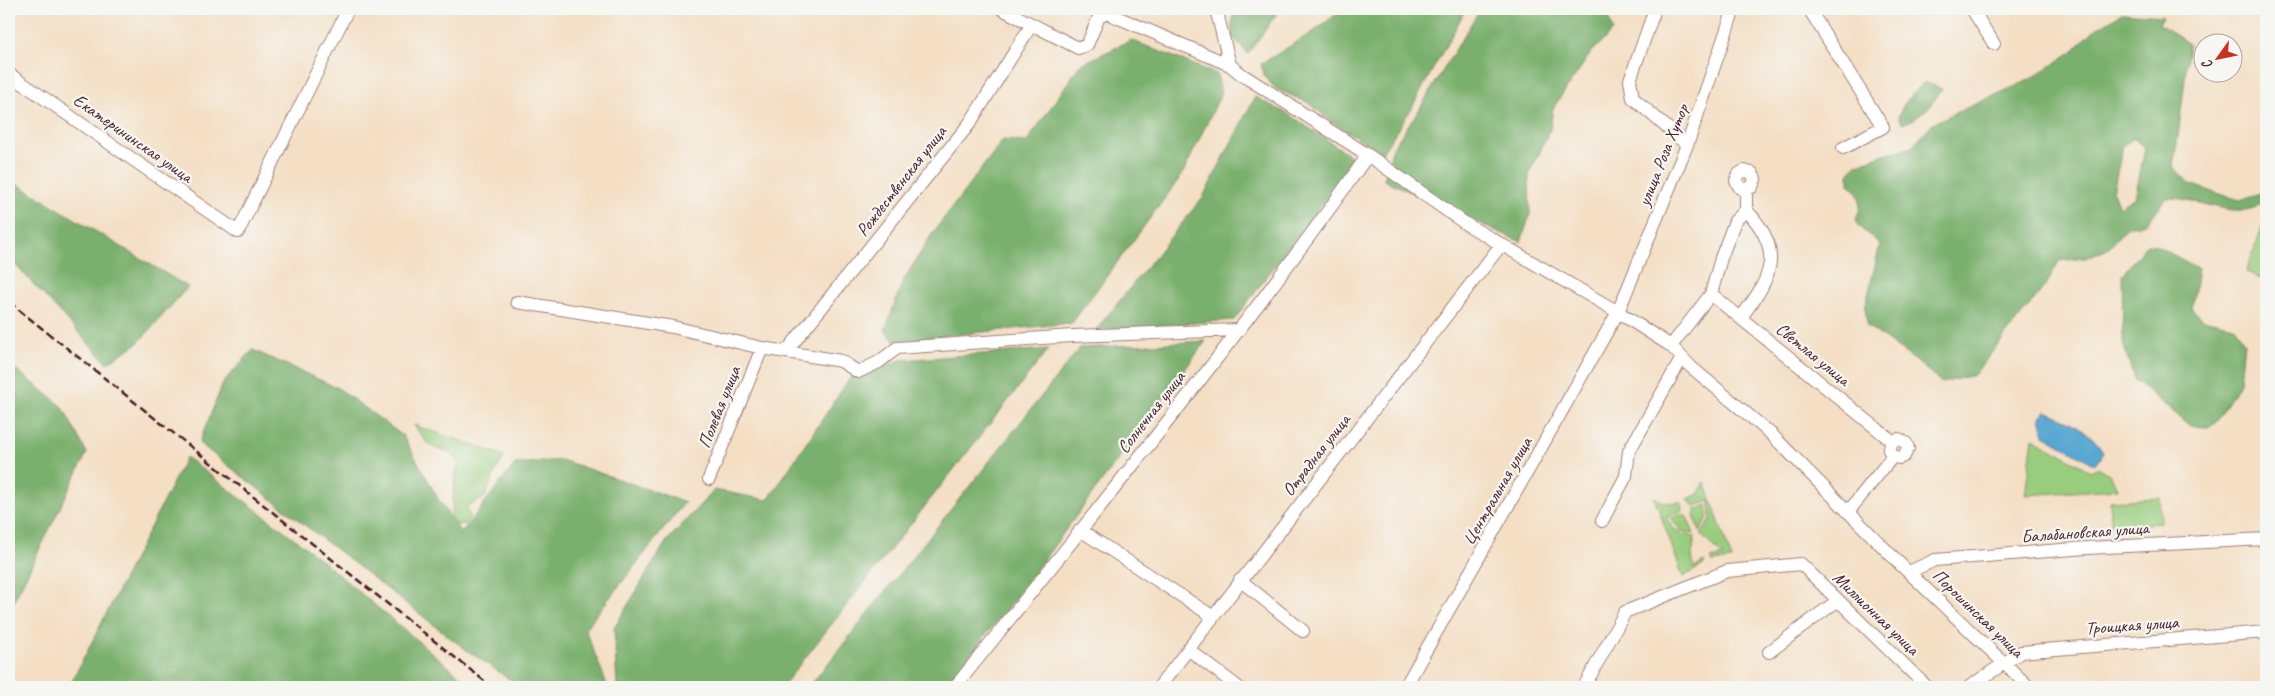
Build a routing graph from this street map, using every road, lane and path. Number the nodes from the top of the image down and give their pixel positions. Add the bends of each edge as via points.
1 (348, 9) edge
2 (1002, 9) edge
3 (1216, 9) edge
4 (1655, 9) edge
5 (1734, 9) edge
6 (1809, 9) edge
7 (1972, 9) edge
8 (1032, 24) junction
9 (1994, 44) dead end
10 (1230, 65) junction
11 (9, 74) edge
12 (1687, 145) junction
13 (1843, 148) dead end
14 (1368, 155) junction
15 (1746, 189) dead end
16 (1746, 210) junction
17 (1501, 245) junction
18 (1711, 294) junction
19 (517, 302) dead end
20 (1618, 312) junction
21 (1741, 317) junction
22 (1238, 330) junction
23 (1671, 346) junction
24 (762, 348) junction
25 (786, 352) junction
26 (1682, 358) junction
27 (708, 479) dead end
28 (1848, 512) junction
29 (1602, 521) dead end
30 (1080, 530) junction
31 (2266, 539) edge
32 (1905, 569) junction
33 (1240, 580) junction
34 (1837, 601) junction
35 (1212, 616) junction
36 (1303, 631) dead end
37 (2266, 632) edge
38 (1188, 649) junction
39 (1769, 652) dead end
40 (2004, 663) junction
41 (955, 687) edge
42 (1159, 687) edge
43 (1238, 687) edge
44 (1406, 687) edge
45 (1584, 687) edge
46 (1927, 687) edge
47 (1969, 687) edge
48 (2029, 687) edge

1 - 11 street, Екатерининская улица via 238,232
2 - 8 street
3 - 10 street
4 - 12 street via 1630,80 1633,98
5 - 12 street, улица Роза Хутор
6 - 13 street via 1883,127
7 - 9 street
8 - 10 street, Порошинская улица via 1078,48 1087,45 1099,17 1107,13
8 - 25 street, Рождественская улица via 970,123
10 - 14 street, Порошинская улица
12 - 20 street, улица Роза Хутор
14 - 17 street, Порошинская улица
14 - 22 street, Солнечная улица
15 - 16 street
16 - 18 street via 1735,221
16 - 21 street via 1764,236 1772,262 1766,280
17 - 20 street, Порошинская улица
17 - 33 street, Отрадная улица
18 - 21 street, Светлая улица
18 - 23 street
19 - 24 street via 673,328
20 - 23 street, Порошинская улица
20 - 44 street, Центральная улица
21 - 28 street, Светлая улица via 1892,442 1889,450 1893,456
22 - 25 street via 1072,336 897,348 858,372 841,361
22 - 30 street, Солнечная улица
23 - 26 street, Порошинская улица
24 - 25 street
24 - 27 street, Полевая улица
26 - 28 street, Порошинская улица via 1770,433
26 - 29 street via 1630,451 1626,476
28 - 32 street, Порошинская улица
30 - 35 street
30 - 41 street, Солнечная улица
31 - 32 street, Балабановская улица via 1935,560
32 - 40 street, Порошинская улица
33 - 35 street, Отрадная улица
33 - 36 street
34 - 39 street
34 - 45 street, Миллионная улица via 1800,564 1727,571 1625,612
34 - 46 street, Миллионная улица
35 - 38 street, Отрадная улица
37 - 40 street, Троицкая улица via 2021,652
38 - 42 street, Отрадная улица
38 - 43 street
40 - 47 street, Троицкая улица
40 - 48 street, Порошинская улица

